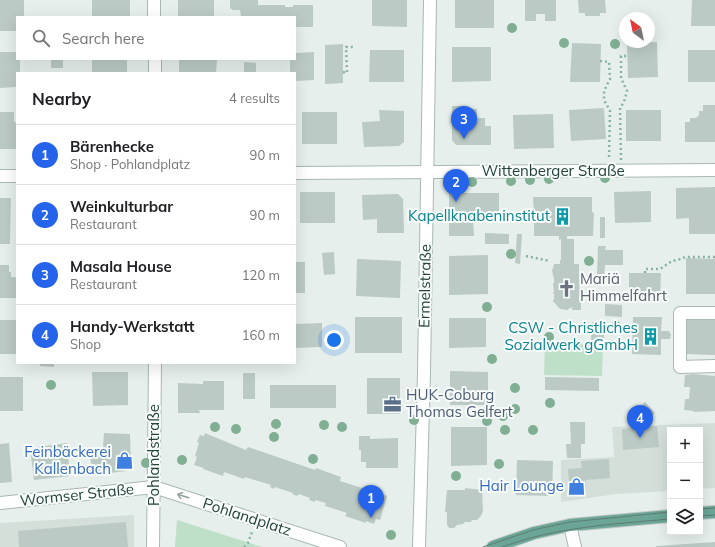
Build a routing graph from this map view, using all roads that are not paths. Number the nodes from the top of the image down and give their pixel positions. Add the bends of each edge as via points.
1 (154, 0) edge
2 (430, 0) edge
3 (154, 16) edge
4 (154, 60) edge
5 (155, 72) edge
6 (715, 170) edge
7 (428, 172) junction
8 (296, 173) edge
9 (0, 176) edge
10 (16, 176) edge
11 (715, 313) edge
12 (155, 364) edge
13 (715, 366) edge
14 (154, 487) junction
15 (0, 504) edge
16 (715, 512) edge
17 (703, 513) edge
18 (667, 516) edge
19 (570, 525) junction
20 (153, 547) edge
21 (340, 547) edge
22 (419, 547) edge
23 (493, 547) edge
24 (575, 547) edge

1 - 3 street
2 - 7 street, Ermelstraße
4 - 5 street
6 - 7 street, Wittenberger Straße
7 - 8 street, Wittenberger Straße
7 - 22 street, Ermelstraße
9 - 10 street
11 - 13 street via 680,313 680,367
12 - 14 street, Pohlandstraße
14 - 15 street, Wormser Straße
14 - 20 street, Pohlandstraße
21 -> 14 street, Pohlandplatz
16 - 17 main road
18 - 19 main road
19 - 23 main road via 534,533
19 - 24 street

